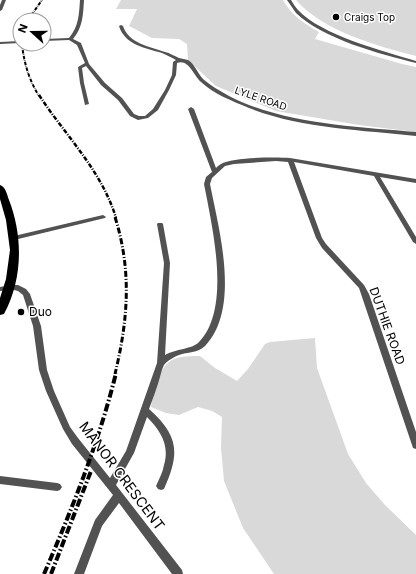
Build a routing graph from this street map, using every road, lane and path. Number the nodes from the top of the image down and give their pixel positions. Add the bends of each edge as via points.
1 (4, 0) edge
2 (82, 0) edge
3 (289, 0) edge
4 (0, 10) edge
5 (121, 26) dead end
6 (70, 39) junction
7 (52, 40) edge
8 (12, 42) edge
9 (0, 43) edge
10 (180, 60) junction
11 (416, 62) edge
12 (87, 64) junction
13 (87, 104) dead end
14 (191, 109) dead end
15 (416, 134) edge
16 (290, 160) junction
17 (214, 171) junction
18 (376, 175) junction
19 (416, 180) edge
20 (0, 188) edge
21 (103, 217) dead end
22 (160, 224) dead end
23 (14, 238) junction
24 (416, 242) edge
25 (5, 288) edge
26 (0, 311) edge
27 (161, 363) junction
28 (145, 410) junction
29 (416, 445) edge
30 (0, 480) edge
31 (108, 481) junction
32 (161, 486) dead end
33 (57, 487) dead end
34 (119, 495) junction
35 (79, 574) edge
36 (178, 574) edge

1 - 4 street
2 - 6 street via 81,25
3 - 11 street via 295,10 315,24 360,44
5 - 10 street, LYLE ROAD via 125,36
6 - 7 street
6 - 12 street via 79,44
8 - 9 street
10 - 12 street via 175,62 174,75 155,110 149,116 141,118 132,115
10 - 15 street, LYLE ROAD via 188,62 212,88 233,100 259,109 303,120
12 - 13 street via 80,67
14 - 17 street
16 - 17 street via 234,162 222,165
16 - 18 street
16 - 29 street, DUTHIE ROAD via 319,238 362,287
17 - 27 street via 207,184 221,277 217,318 214,328 202,345 177,353
18 - 19 street
18 - 24 street
20 - 23 main road via 10,214
21 - 23 street
22 - 27 street via 167,263
23 - 25 main road via 15,262
25 - 26 main road
25 - 31 street, MANOR CRESCENT via 20,288 26,294 36,326 43,370 59,412 77,444
27 - 28 street
28 - 31 street via 130,453
28 - 32 street via 159,422 166,433 171,450 170,465
30 - 33 street
31 - 34 street, MANOR CRESCENT
34 - 35 street via 98,523
34 - 36 street, MANOR CRESCENT

